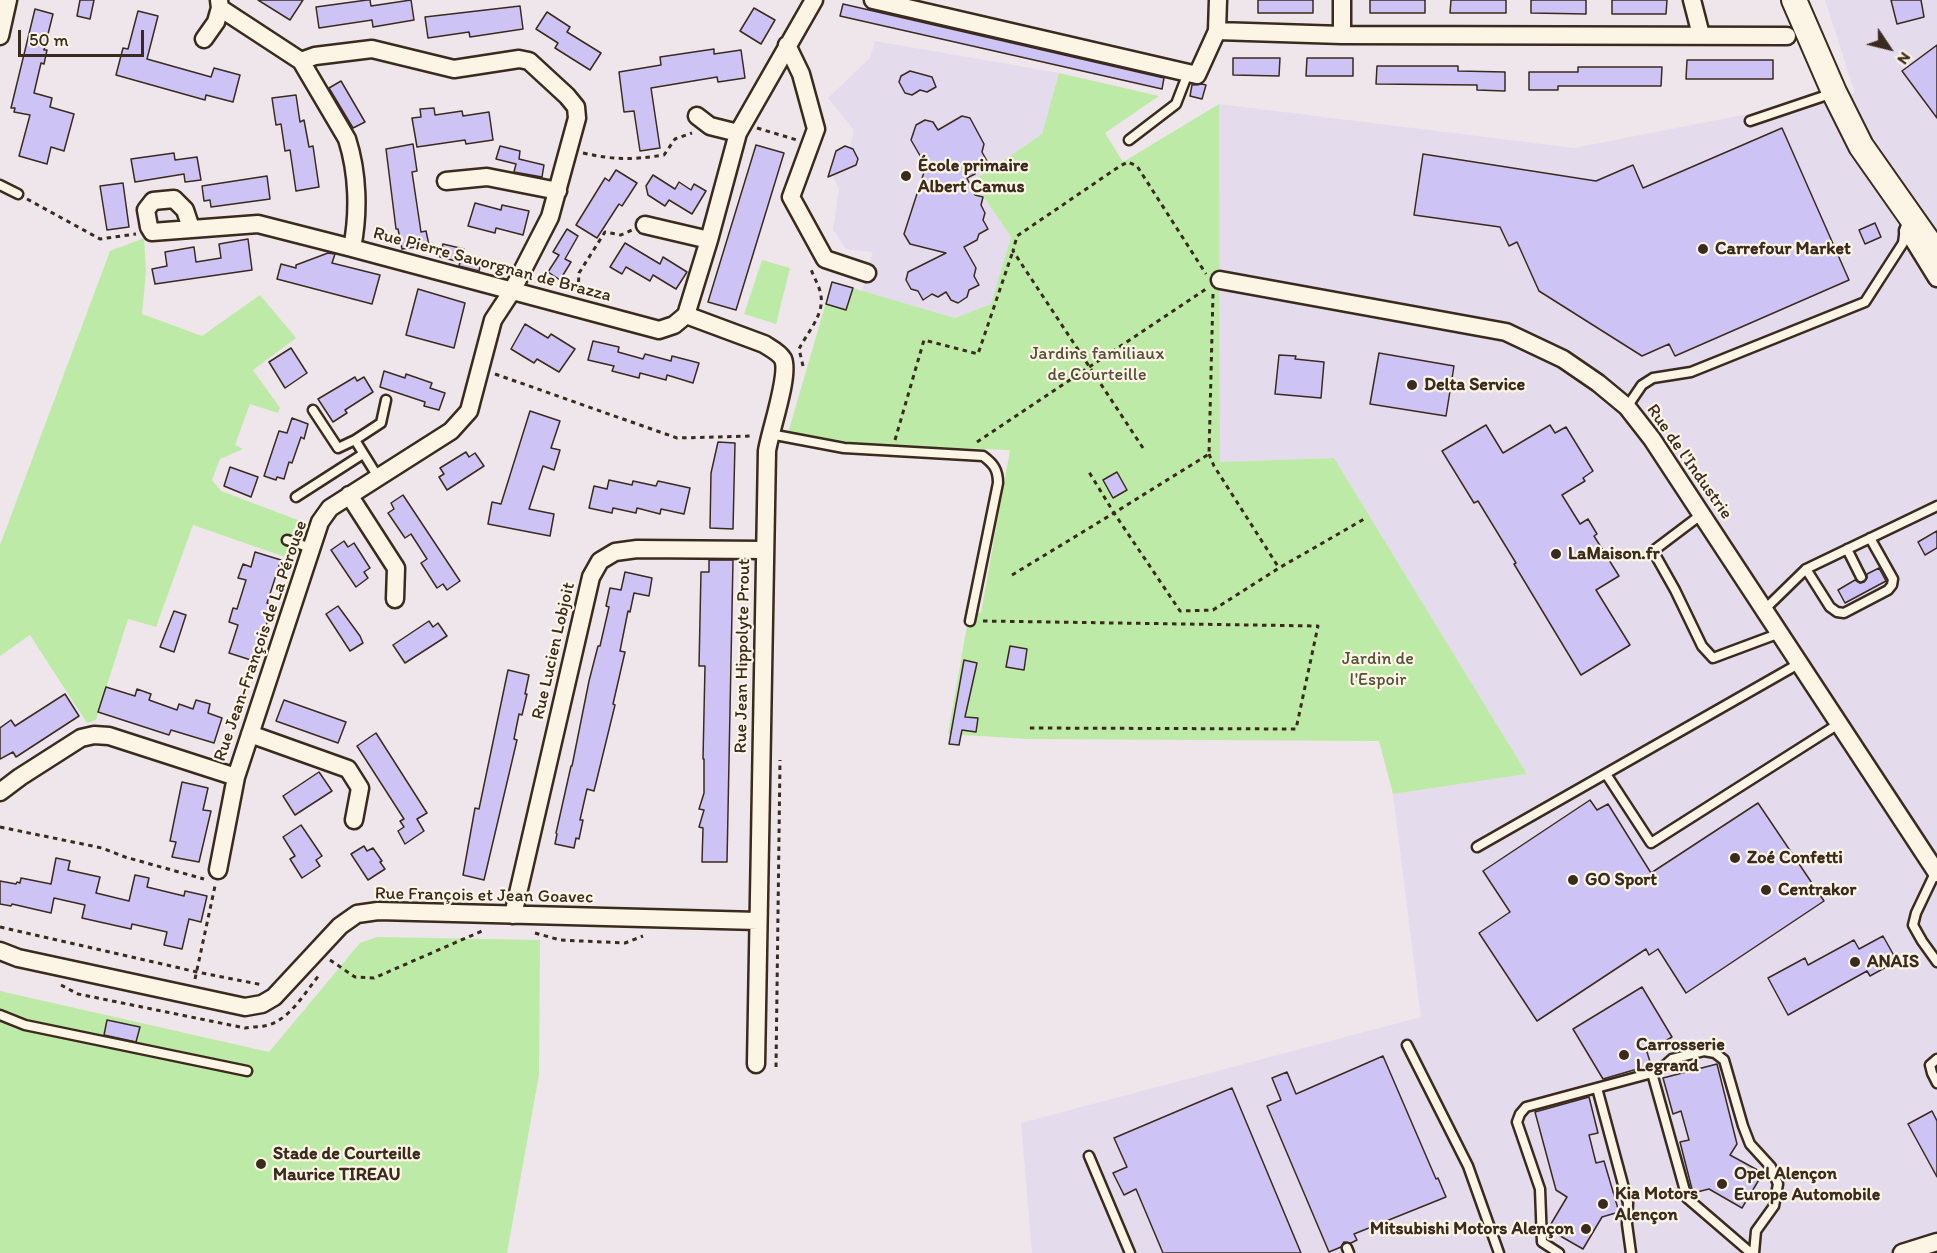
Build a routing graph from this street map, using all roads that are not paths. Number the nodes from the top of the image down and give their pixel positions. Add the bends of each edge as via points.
1 (8, 0) edge
2 (814, 0) edge
3 (873, 0) edge
4 (1218, 0) edge
5 (1342, 0) edge
6 (1692, 0) edge
7 (1794, 0) edge
8 (220, 4) edge
9 (914, 4) edge
10 (1217, 32) junction
11 (1342, 34) junction
12 (1701, 35) junction
13 (0, 36) edge
14 (1787, 36) dead end
15 (204, 39) dead end
16 (786, 45) junction
17 (301, 61) junction
18 (1188, 73) junction
19 (1834, 93) junction
20 (704, 121) road end
21 (1750, 122) dead end
22 (741, 129) junction
23 (1129, 140) dead end
24 (1861, 146) junction
25 (446, 181) dead end
26 (0, 185) edge
27 (558, 191) junction
28 (18, 194) road end
29 (645, 225) road end
30 (1905, 227) junction
31 (191, 228) junction
32 (709, 240) junction
33 (352, 248) junction
34 (1937, 254) edge
35 (867, 273) dead end
36 (1213, 278) road end
37 (1937, 278) edge
38 (512, 291) junction
39 (680, 320) junction
40 (386, 400) dead end
41 (1627, 407) junction
42 (313, 410) dead end
43 (770, 434) junction
44 (355, 440) junction
45 (363, 453) junction
46 (378, 477) junction
47 (349, 495) junction
48 (297, 497) dead end
49 (1937, 506) edge
50 (1702, 514) junction
51 (1870, 538) junction
52 (287, 540) dead end
53 (311, 548) junction
54 (1847, 549) junction
55 (764, 550) junction
56 (1806, 569) junction
57 (1861, 577) dead end
58 (395, 599) dead end
59 (1765, 609) junction
60 (970, 621) road end
61 (1781, 633) junction
62 (1801, 663) junction
63 (1840, 723) junction
64 (250, 734) junction
65 (1606, 774) junction
66 (236, 777) junction
67 (0, 792) edge
68 (354, 820) dead end
69 (1477, 847) dead end
70 (1936, 872) edge
71 (217, 876) road end
72 (513, 915) junction
73 (758, 921) junction
74 (0, 951) edge
75 (1937, 962) edge
76 (0, 1015) edge
77 (1407, 1045) dead end
78 (1937, 1059) edge
79 (756, 1064) dead end
80 (247, 1071) dead end
81 (1652, 1073) junction
82 (1937, 1083) edge
83 (1597, 1088) junction
84 (1089, 1155) dead end
85 (1935, 1243) edge
86 (1130, 1253) edge
87 (1499, 1253) edge
88 (1559, 1253) edge
89 (1631, 1253) edge
90 (1753, 1253) edge
91 (1902, 1253) edge

1 - 13 street
2 - 16 street
3 - 9 street
4 - 10 street
5 - 11 street
6 - 12 street
7 - 19 main road
8 - 15 street via 216,22
8 - 17 street, Rue Pierre Savorgnan de Brazza
9 - 18 street
10 - 11 street
10 - 18 street via 1197,75
11 - 12 street
12 - 14 street
16 - 22 street
16 - 35 street via 801,74 816,129 791,197 825,259
17 - 27 street, Rue Jean-François de La Pérouse via 372,49 454,69 519,59 529,62 576,107 577,118
17 - 33 street, Rue Pierre Savorgnan de Brazza via 352,153 357,203
18 - 23 lane via 1176,104
19 - 21 lane
19 - 24 main road
20 - 22 street
22 - 32 street
24 - 30 street
24 - 34 main road
25 - 27 street via 487,177
26 - 28 lane
27 - 38 street, Rue Jean-François de La Pérouse via 550,217
29 - 32 street
30 - 37 street
30 - 41 lane via 1903,243 1865,302 1691,372 1653,378 1642,385
31 - 31 street via 179,201 153,201 146,210 152,232
31 - 33 street via 258,224
32 - 39 street
33 - 38 street, Rue Pierre Savorgnan de Brazza
36 - 41 street, Rue de l'Industrie via 1506,332 1563,359
38 - 39 street, Rue Pierre Savorgnan de Brazza via 659,330
38 - 46 street, Rue Jean-François de La Pérouse via 493,320 469,411 458,424
39 - 43 street, Rue Jean Hippolyte Prout via 764,344 783,358 785,374
40 - 44 lane via 381,423
41 - 50 street, Rue de l'Industrie
42 - 44 lane via 338,448
43 - 55 street, Rue Jean Hippolyte Prout
43 - 60 lane via 844,448 983,456 993,463 998,483
44 - 45 lane
45 - 46 lane
45 - 48 lane
46 - 47 street, Rue Jean-François de La Pérouse
47 - 53 street, Rue Jean-François de La Pérouse via 330,508 320,522
47 - 58 street via 396,567
49 - 51 lane
50 - 59 street, Rue de l'Industrie
50 - 61 lane via 1653,552 1702,646 1713,658
51 - 54 lane
51 - 56 lane via 1893,579 1892,585 1844,613 1830,608
52 - 53 lane
53 - 64 street, Rue Jean-François de La Pérouse
54 - 56 lane
54 - 57 lane
55 - 72 street, Rue Lucien Lobjoit via 637,549 615,552 600,561 591,577
55 - 73 street, Rue Jean Hippolyte Prout
56 - 59 lane
59 - 61 street, Rue de l'Industrie
61 - 62 street, Rue de l'Industrie
62 - 63 street, Rue de l'Industrie
62 - 65 lane
63 - 65 lane via 1651,843
63 - 70 street, Rue de l'Industrie
64 - 66 street, Rue Jean-François de La Pérouse
64 - 68 street via 348,769 360,788
65 - 69 lane
66 - 67 street via 109,736 94,735 81,738
66 - 71 street, Rue Jean-François de La Pérouse
70 - 75 lane via 1913,925
72 - 73 street, Rue François et Jean Goavec
72 - 74 street, Rue François et Jean Goavec via 378,911 357,914 340,926 274,997 245,1007
73 - 79 street, Rue Jean Hippolyte Prout
76 - 80 lane via 25,1025
77 - 87 lane via 1468,1166
78 - 82 lane via 1930,1065
81 - 83 lane
81 - 90 lane via 1687,1198
81 - 90 lane via 1672,1059 1704,1051 1724,1060 1750,1144 1771,1167 1778,1184 1774,1206 1756,1231
83 - 88 lane via 1526,1107 1518,1122 1540,1189 1542,1242
83 - 89 lane via 1628,1203
84 - 86 lane
85 - 91 street

